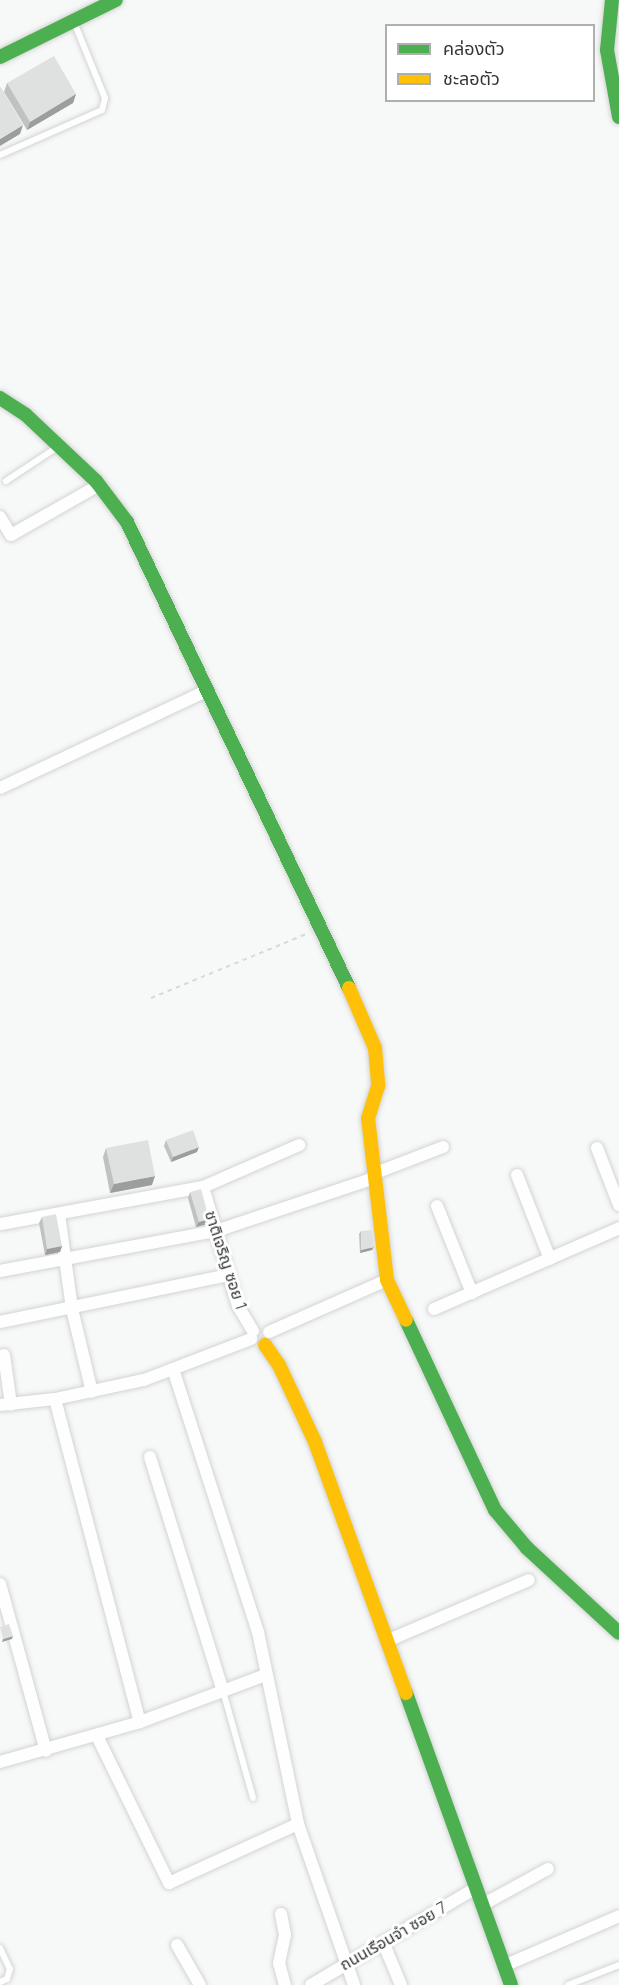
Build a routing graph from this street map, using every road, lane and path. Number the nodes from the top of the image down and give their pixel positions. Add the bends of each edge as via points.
1 (116, 0) edge
2 (612, 0) edge
3 (74, 21) junction
4 (0, 57) edge
5 (619, 117) edge
6 (20, 133) edge
7 (25, 144) junction
8 (0, 155) edge
9 (0, 398) edge
10 (60, 446) junction
11 (6, 481) dead end
12 (99, 485) junction
13 (0, 517) edge
14 (208, 690) junction
15 (0, 788) edge
16 (320, 928) junction
17 (151, 999) dead end
18 (299, 1145) dead end
19 (443, 1146) dead end
20 (597, 1148) dead end
21 (517, 1175) dead end
22 (373, 1176) junction
23 (203, 1187) junction
24 (619, 1205) edge
25 (437, 1206) dead end
26 (59, 1214) junction
27 (0, 1224) edge
28 (619, 1228) edge
29 (216, 1231) junction
30 (64, 1258) junction
31 (550, 1259) junction
32 (0, 1271) edge
33 (229, 1275) junction
34 (387, 1280) junction
35 (472, 1293) junction
36 (72, 1309) junction
37 (434, 1310) dead end
38 (0, 1322) edge
39 (252, 1335) junction
40 (267, 1339) junction
41 (4, 1355) dead end
42 (173, 1369) junction
43 (92, 1392) junction
44 (55, 1399) junction
45 (6, 1405) edge
46 (150, 1457) dead end
47 (530, 1580) dead end
48 (0, 1584) edge
49 (619, 1633) edge
50 (389, 1640) junction
51 (266, 1675) junction
52 (223, 1691) junction
53 (140, 1722) junction
54 (97, 1736) junction
55 (46, 1750) junction
56 (0, 1762) edge
57 (253, 1798) dead end
58 (298, 1824) junction
59 (548, 1869) dead end
60 (476, 1888) junction
61 (482, 1905) junction
62 (280, 1914) dead end
63 (619, 1916) edge
64 (383, 1942) junction
65 (177, 1945) dead end
66 (0, 1948) edge
67 (345, 1964) junction
68 (506, 1965) junction
69 (619, 1965) edge
70 (0, 1982) edge
71 (200, 1985) edge
72 (285, 1985) edge
73 (311, 1985) edge
74 (354, 1985) edge
75 (401, 1985) edge
76 (512, 1985) edge
77 (568, 1985) edge

1 - 3 street
2 - 5 street via 607,50
3 - 4 street
3 - 7 lane via 105,99 102,110
6 - 7 lane
7 - 8 lane
9 - 10 street
10 - 11 lane
10 - 12 street
12 - 13 street via 11,535
12 - 14 street via 127,522
14 - 15 street
14 - 16 street
16 - 17 path
16 - 22 street via 375,1048 378,1086 369,1118
18 - 23 street
19 - 22 street
20 - 24 street
21 - 31 street
22 - 29 street
22 - 34 street
23 - 26 street
23 - 29 street, ชาติเจริญ ซอย 1
25 - 35 street
26 - 27 street
26 - 30 street
28 - 31 street
29 - 30 street
29 - 33 street, ชาติเจริญ ซอย 1
30 - 32 street
30 - 36 street
31 - 35 street
33 - 36 street
33 - 39 street, ชาติเจริญ ซอย 1
34 - 40 street
34 - 49 street via 495,1510 527,1548
35 - 37 street
36 - 38 street
36 - 43 street
39 - 40 street via 255,1345
39 - 42 street
40 - 50 street via 315,1442
41 - 45 street
42 - 43 street
42 - 51 street via 258,1632
43 - 44 street
44 - 45 street
44 - 53 street
46 - 52 street
47 - 50 street
48 - 55 street
50 - 60 street
51 - 52 street
51 - 58 street
52 - 53 street
52 - 57 lane
53 - 54 street
54 - 55 street
54 - 58 street via 169,1883
55 - 56 street
58 - 67 street
59 - 61 street
60 - 61 street
60 - 64 street, ถนนเรือนจำ ซอย 7
61 - 68 street
62 - 72 street via 285,1935 279,1963
63 - 68 street
64 - 67 street, ถนนเรือนจำ ซอย 7
64 - 75 street
65 - 71 street
66 - 70 lane via 10,1969 7,1978
67 - 73 street, ถนนเรือนจำ ซอย 7
67 - 74 street
68 - 76 street
69 - 77 lane

